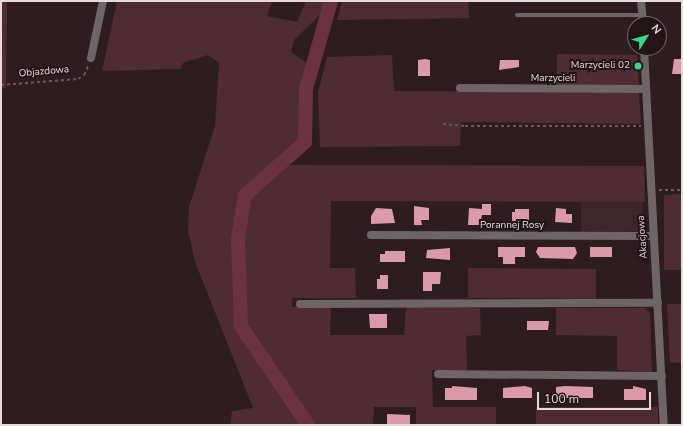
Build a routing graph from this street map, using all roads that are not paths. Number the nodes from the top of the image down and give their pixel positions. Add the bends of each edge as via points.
1 (103, 1) edge
2 (642, 1) edge
3 (517, 15) dead end
4 (642, 15) joint
5 (644, 56) edge
6 (91, 58) road end
7 (460, 88) dead end
8 (646, 89) junction
9 (372, 235) dead end
10 (653, 236) junction
11 (658, 303) junction
12 (300, 304) dead end
13 (438, 374) dead end
14 (662, 376) junction
15 (664, 425) edge

1 - 6 street
2 - 4 street
3 - 4 lane
5 - 8 street, Akacjowa
7 - 8 street, Marzycieli
8 - 10 street, Akacjowa
9 - 10 street, Porannej Rosy
10 - 11 street, Akacjowa
11 - 12 street
11 - 14 street, Akacjowa
13 - 14 street
14 - 15 street, Akacjowa

